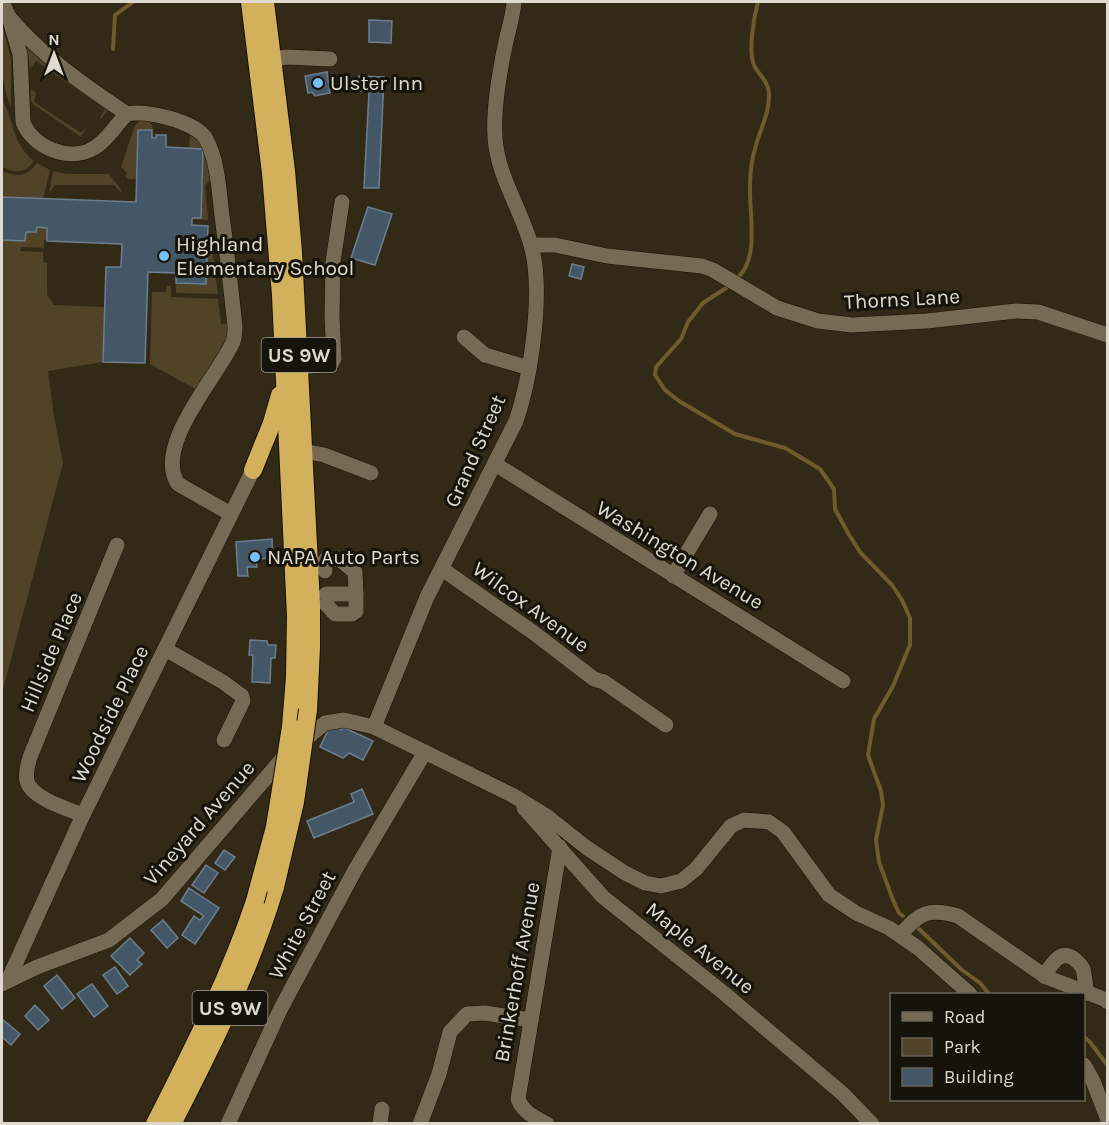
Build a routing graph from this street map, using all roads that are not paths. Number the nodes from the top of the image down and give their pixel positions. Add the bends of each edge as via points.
1 (2, 2) edge
2 (250, 2) edge
3 (265, 2) edge
4 (514, 2) edge
5 (9, 17) junction
6 (330, 58) dead end
7 (272, 59) junction
8 (127, 114) junction
9 (342, 202) dead end
10 (531, 244) junction
11 (1107, 335) edge
12 (464, 337) dead end
13 (292, 363) junction
14 (529, 368) junction
15 (304, 451) junction
16 (495, 464) junction
17 (253, 470) junction
18 (290, 472) junction
19 (371, 473) dead end
20 (231, 514) junction
21 (710, 514) dead end
22 (117, 544) dead end
23 (442, 569) junction
24 (317, 571) junction
25 (673, 576) junction
26 (321, 600) junction
27 (165, 649) junction
28 (843, 681) dead end
29 (666, 725) dead end
30 (374, 727) junction
31 (224, 740) dead end
32 (425, 752) junction
33 (512, 795) junction
34 (83, 815) junction
35 (560, 847) junction
36 (901, 935) junction
37 (1044, 976) junction
38 (5, 981) edge
39 (969, 993) edge
40 (1087, 993) junction
41 (1107, 1002) edge
42 (531, 1020) junction
43 (1085, 1068) edge
44 (1107, 1120) edge
45 (155, 1124) edge
46 (172, 1124) edge
47 (228, 1124) edge
48 (420, 1124) edge
49 (547, 1124) edge
50 (873, 1124) edge

1 - 5 street
2 - 13 highway, US 9W
3 - 7 highway, US 9W
4 - 10 street, Grand Street via 497,98 495,138 500,165
5 - 8 street via 59,68
5 - 8 street via 20,54 23,122 34,138 58,152 77,154 93,150
6 - 7 street
7 - 13 highway, US 9W via 290,212
8 - 20 street via 152,113 202,132 213,158 236,326 233,342 192,408 171,465 178,484
9 - 13 street via 333,262 334,358 331,364
10 - 11 street, Thorns Lane via 702,266 777,308 818,321 864,325 1038,312
10 - 14 street, Grand Street via 535,303
12 - 14 street via 485,355
13 - 15 highway, US 9W
13 - 17 highway
13 - 18 highway, US 9W
14 - 16 street, Grand Street via 521,406
15 - 19 street
15 - 24 highway, US 9W
16 - 23 street, Grand Street
16 - 25 street, Washington Avenue
17 - 18 highway via 264,459 271,458 285,464
17 - 20 street, Woodside Place
18 - 45 highway, US 9W, bridge via 296,637 291,727 275,828 241,943
20 - 27 street, Woodside Place
21 - 25 street
22 - 34 street, Hillside Place via 26,772 33,791
23 - 29 street, Wilcox Avenue via 594,679
23 - 30 street, Grand Street
24 - 26 highway, US 9W
24 - 26 street via 325,560 339,560 355,572 357,611 335,614
25 - 28 street, Washington Avenue
26 - 46 highway, US 9W, bridge via 311,647 308,710 295,802 275,887 243,979
27 - 31 street via 242,696
27 - 34 street, Woodside Place
30 - 32 street, Vineyard Avenue
30 - 38 street, Vineyard Avenue via 344,720 325,723 283,758 162,899 109,940
32 - 33 street, Vineyard Avenue
32 - 47 street, White Street via 355,870 280,1010
33 - 35 street, Maple Avenue
33 - 36 street, Vineyard Avenue via 645,883 669,885 681,880 696,869 730,826 744,820 769,822 783,832 829,895 856,914
34 - 38 street, Woodside Place
35 - 42 street, Brinkerhoff Avenue
35 - 50 street, Maple Avenue via 603,897 734,1002
36 - 37 street via 922,914 958,916
36 - 39 street, Vineyard Avenue
37 - 40 street
37 - 40 street via 1056,959 1068,956 1083,971
40 - 41 street
42 - 48 street via 467,1014 450,1032
42 - 49 street, Brinkerhoff Avenue via 518,1098 530,1115
43 - 44 street

